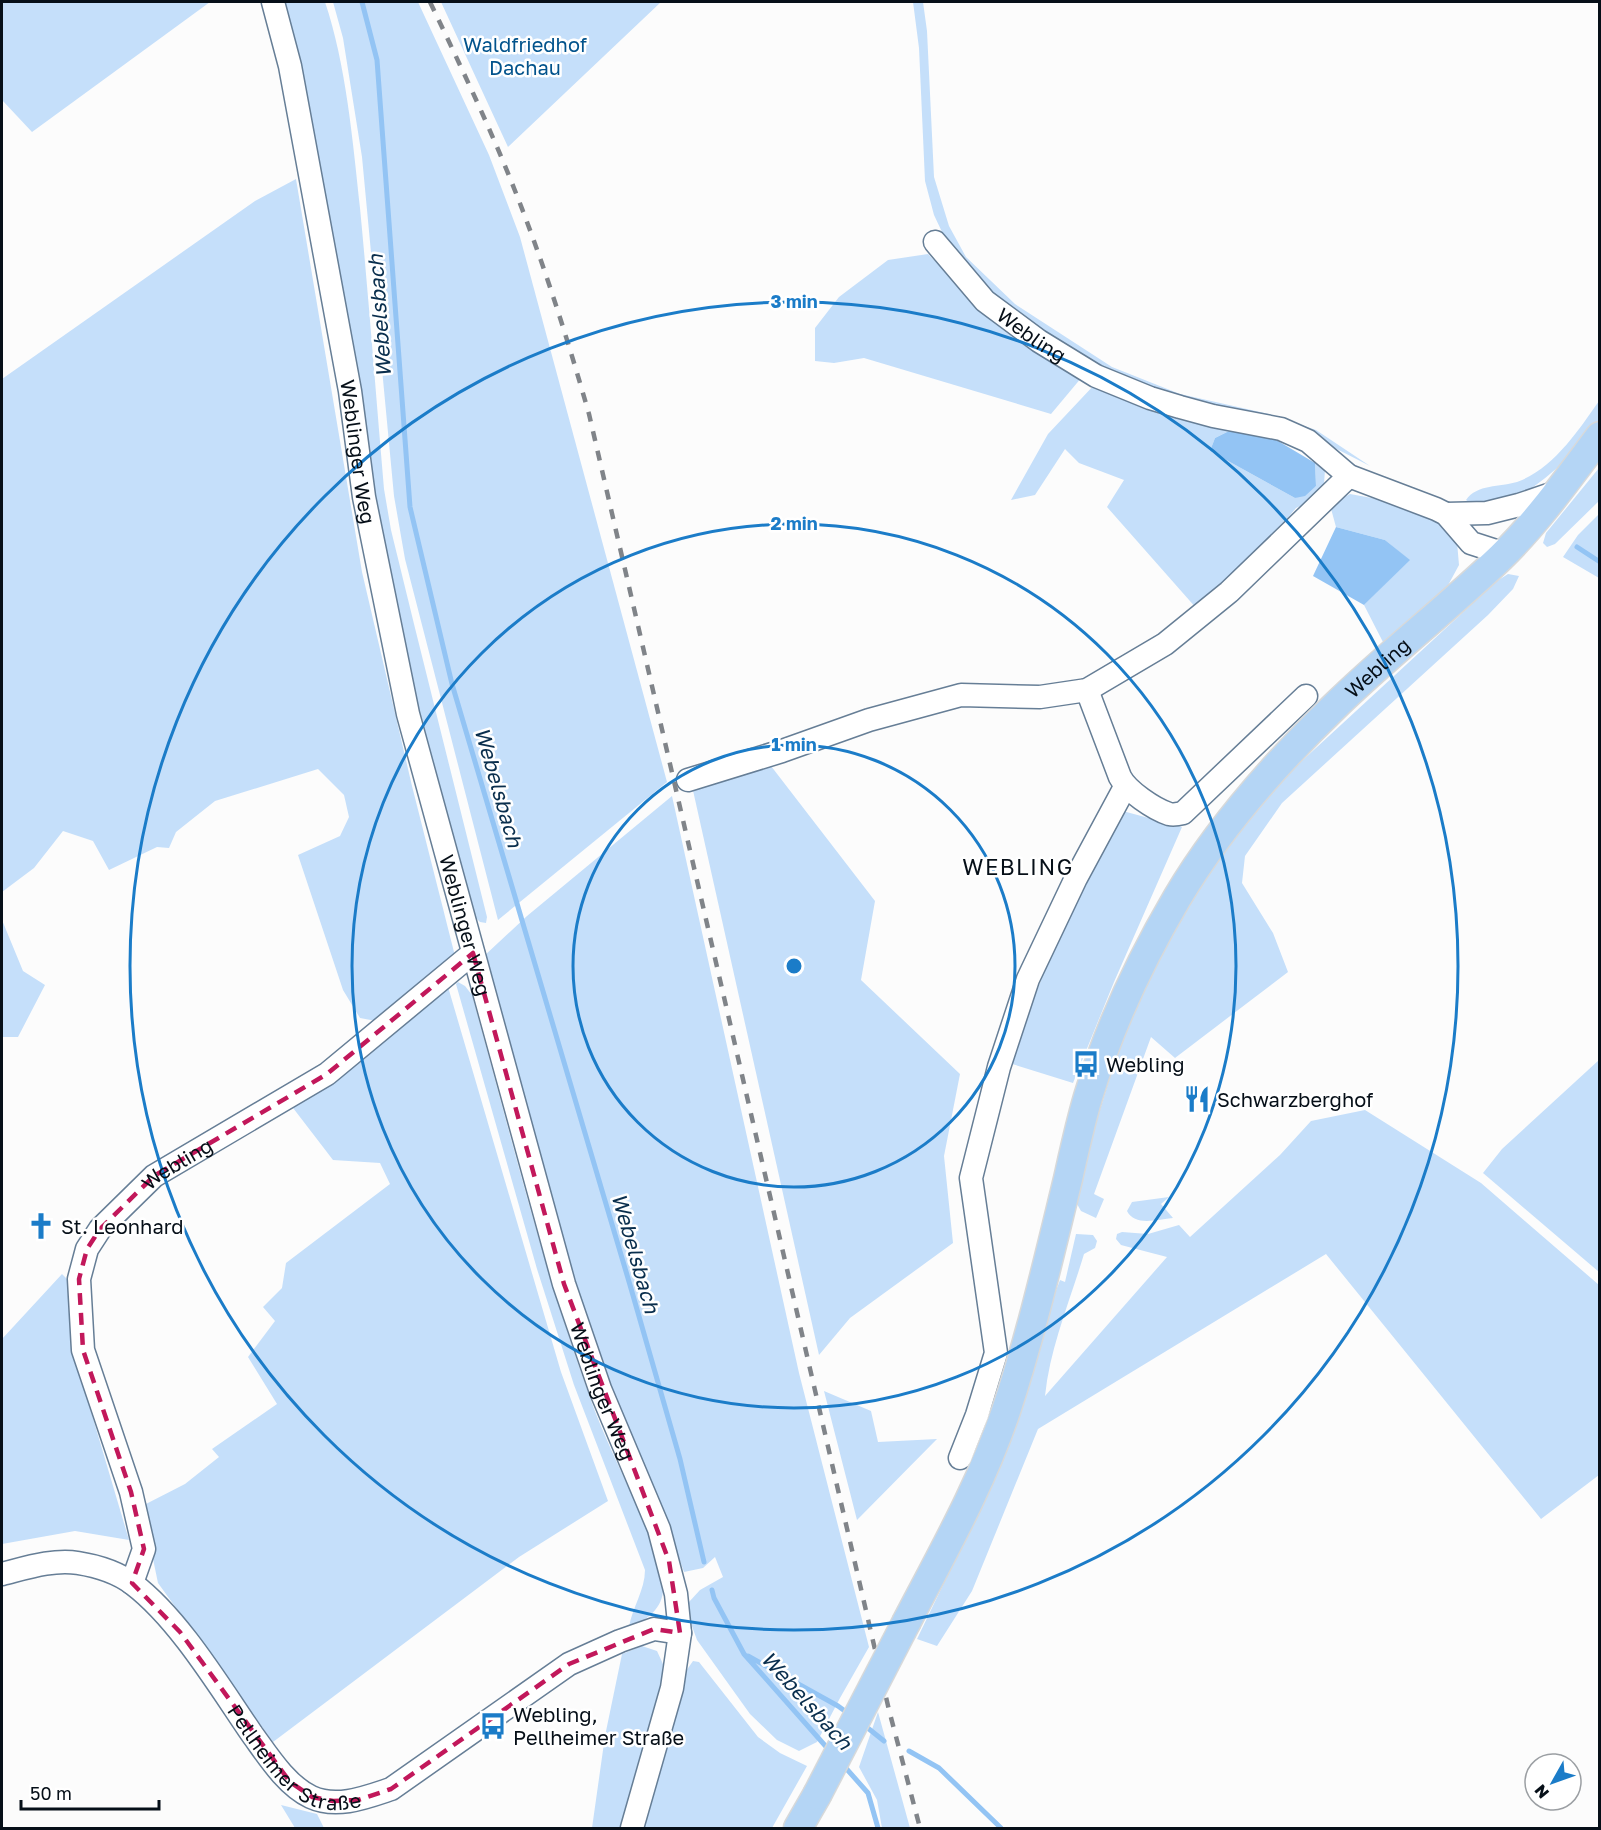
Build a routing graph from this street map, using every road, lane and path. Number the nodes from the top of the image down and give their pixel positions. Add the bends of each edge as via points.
1 (273, 2) edge
2 (935, 242) dead end
3 (1599, 436) edge
4 (1349, 476) junction
5 (1557, 492) junction
6 (1469, 513) junction
7 (1446, 514) junction
8 (1505, 554) junction
9 (1087, 690) junction
10 (1306, 696) dead end
11 (688, 780) dead end
12 (1125, 787) junction
13 (473, 953) junction
14 (960, 1458) dead end
15 (2, 1574) edge
16 (132, 1583) junction
17 (680, 1633) junction
18 (632, 1828) edge
19 (798, 1828) edge

1 - 13 street, Weblinger Weg via 290,66 350,391 364,497 403,692
2 - 4 street, Webling via 984,301 1096,376 1180,407 1281,429 1308,441
3 - 5 main road
4 - 7 street, Webling
4 - 9 street via 1229,592 1165,644
5 - 6 street, Webling via 1519,506
5 - 8 main road
6 - 7 street, Webling
6 - 8 street
7 - 8 street, Webling via 1471,543
8 - 19 main road, Webling, bridge via 1334,707 1254,790 1212,844 1134,976 1088,1096 1047,1265 1006,1410 978,1483
9 - 11 street via 1040,697 961,694
9 - 12 street
10 - 12 street via 1184,813 1172,815
12 - 14 street via 1028,979 999,1067 971,1178 996,1353
13 - 16 street, Webling via 327,1074 154,1176 100,1229 87,1249 80,1278 83,1350 131,1492 144,1549
13 - 17 street, Weblinger Weg via 564,1284 600,1389 669,1561
15 - 16 street, Pellheimer Straße via 45,1564 76,1563 107,1570
16 - 17 street, Pellheimer Straße via 180,1632 290,1782 312,1797 333,1801 358,1800 391,1789 569,1664 654,1629
17 - 18 street, Weblinger Weg via 669,1705

